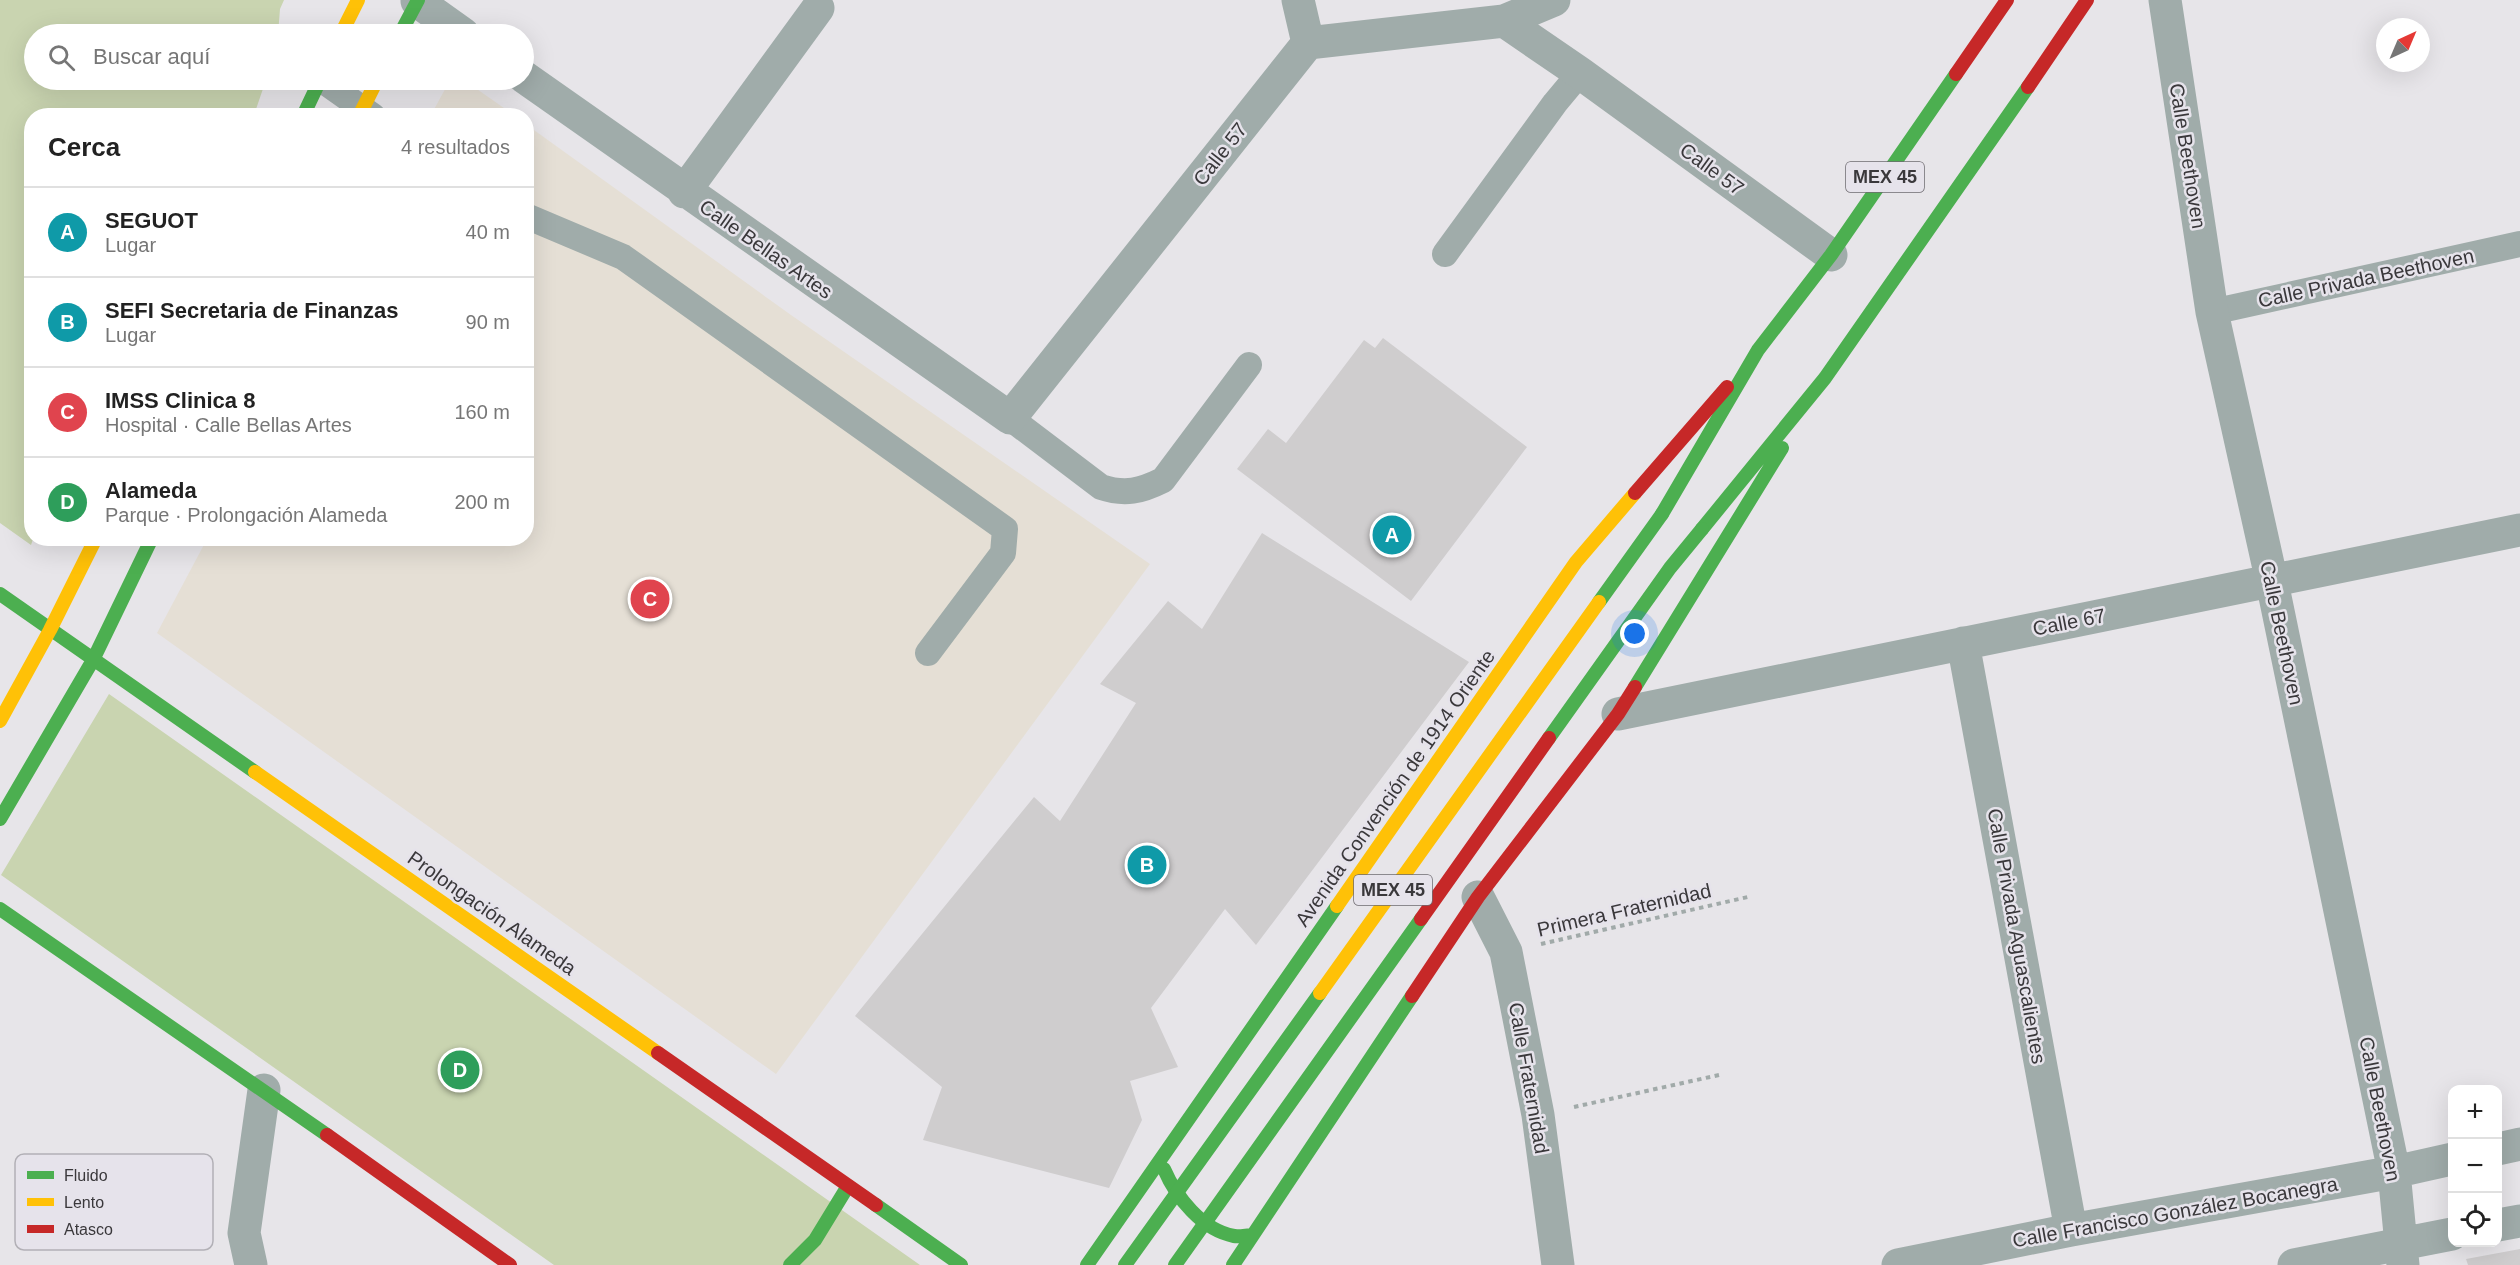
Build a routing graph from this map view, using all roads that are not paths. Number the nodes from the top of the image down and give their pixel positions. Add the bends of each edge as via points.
1 (358, 0) edge
2 (1298, 0) edge
3 (1554, 0) edge
4 (2007, 0) edge
5 (2087, 0) edge
6 (2165, 0) edge
7 (417, 1) edge
8 (818, 8) dead end
9 (1504, 21) junction
10 (346, 24) edge
11 (405, 24) edge
12 (449, 24) edge
13 (1308, 43) junction
14 (1580, 73) junction
15 (534, 84) edge
16 (316, 90) edge
17 (334, 90) edge
18 (374, 90) edge
19 (307, 108) edge
20 (358, 108) edge
21 (367, 108) edge
22 (684, 192) junction
23 (534, 219) edge
24 (2520, 244) edge
25 (1445, 254) dead end
26 (1831, 255) junction
27 (2212, 312) junction
28 (1758, 350) junction
29 (1248, 365) dead end
30 (1825, 378) junction
31 (1010, 418) junction
32 (2520, 532) edge
33 (92, 546) edge
34 (148, 546) edge
35 (2272, 582) junction
36 (0, 594) edge
37 (50, 630) junction
38 (1963, 643) junction
39 (928, 653) dead end
40 (93, 660) junction
41 (1618, 714) junction
42 (0, 721) edge
43 (0, 786) edge
44 (16, 790) junction
45 (0, 819) edge
46 (1478, 897) junction
47 (0, 909) edge
48 (264, 1090) junction
49 (2520, 1143) edge
50 (2502, 1148) edge
51 (1167, 1150) junction
52 (2448, 1160) edge
53 (2394, 1172) junction
54 (848, 1186) junction
55 (2520, 1221) edge
56 (2502, 1224) edge
57 (2071, 1230) junction
58 (1253, 1235) junction
59 (2448, 1235) edge
60 (2401, 1254) edge
61 (251, 1265) edge
62 (510, 1265) edge
63 (790, 1265) edge
64 (962, 1265) edge
65 (1087, 1265) edge
66 (1125, 1265) edge
67 (1175, 1265) edge
68 (1233, 1265) edge
69 (1558, 1265) edge
70 (1898, 1265) edge
71 (2294, 1265) edge

1 - 10 main road
2 - 13 street
3 - 9 street
4 - 26 main road, Avenida Convención de 1914 Oriente / MEX 45
5 - 30 main road, MEX 45
6 - 27 street, Calle Beethoven
7 - 11 main road
7 - 12 street
8 - 22 street
9 - 13 street
9 - 14 street, Calle 57
13 - 31 street, Calle 57
14 - 25 lane
14 - 26 street, Calle 57
15 - 22 street, Calle Bellas Artes
16 - 19 main road
17 - 20 lane
18 - 21 main road
22 - 31 street, Calle Bellas Artes
23 - 39 lane via 623,257 1005,529 1003,553
24 - 27 lane, Calle Privada Beethoven
26 - 28 main road, Avenida Convención de 1914 Oriente / MEX 45
27 - 35 street, Calle Beethoven
28 - 51 main road, Avenida Convención de 1914 Oriente via 1576,562
28 - 66 main road, Avenida Convención de 1914 Oriente / MEX 45, bridge via 1662,514
29 - 31 lane via 1163,480 1143,489 1118,493 1101,487
30 - 41 main road
30 - 67 main road, MEX 45, bridge via 1663,578
32 - 35 street, Calle 67
33 - 37 main road
34 - 40 main road
35 - 38 street, Calle 67
35 - 53 street, Calle Beethoven
36 - 37 main road, Prolongación Alameda
37 - 40 main road, Prolongación Alameda
37 - 42 main road
38 - 41 street, Calle 67
38 - 57 street, Calle Privada Aguascalientes
40 - 44 main road
40 - 54 main road, Prolongación Alameda
41 - 46 main road
43 - 44 main road
44 - 45 main road
46 - 58 main road
46 - 69 street, Calle Fraternidad via 1506,952 1538,1115
47 - 48 main road
48 - 61 street via 244,1233
48 - 62 main road
49 - 50 street
51 - 58 main road via 1163,1167 1185,1205 1233,1236
51 - 65 main road, Avenida Convención de 1914 Oriente
52 - 53 street, Calle Francisco González Bocanegra
53 - 57 street, Calle Francisco González Bocanegra
53 - 60 street, Calle Beethoven
54 - 63 main road via 815,1240
54 - 64 main road, Prolongación Alameda
55 - 56 street
57 - 70 street, Calle Francisco González Bocanegra
58 - 68 main road
59 - 60 street
60 - 71 street

